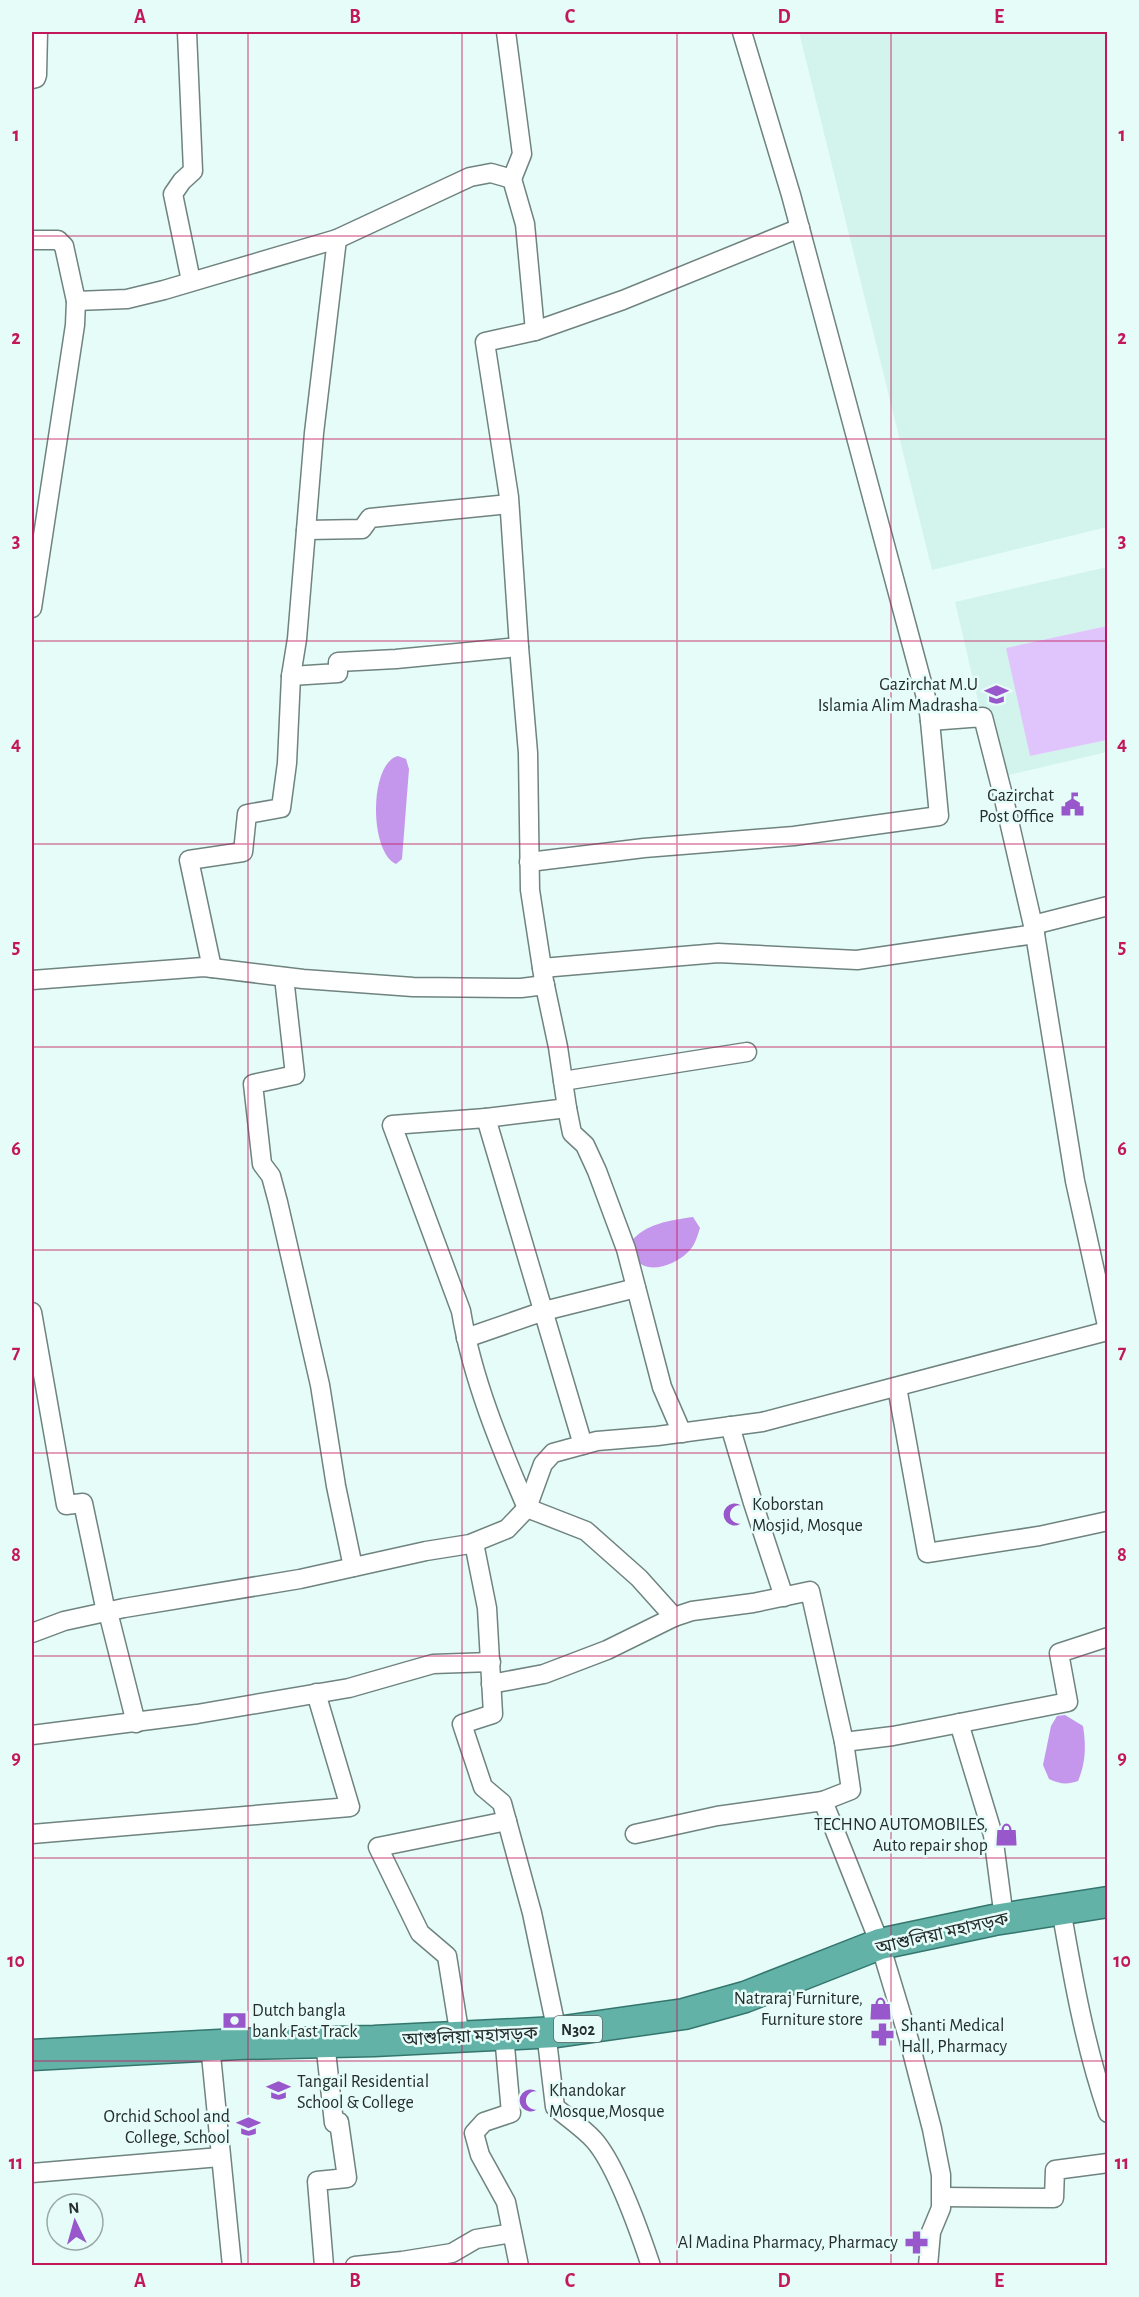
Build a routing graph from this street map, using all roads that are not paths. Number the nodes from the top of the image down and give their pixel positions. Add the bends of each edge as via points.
1 (38, 32) edge
2 (187, 32) edge
3 (506, 32) edge
4 (742, 32) edge
5 (32, 79) edge
6 (512, 179) junction
7 (800, 228) junction
8 (337, 239) junction
9 (32, 240) edge
10 (191, 281) junction
11 (76, 301) junction
12 (536, 331) junction
13 (509, 504) junction
14 (306, 530) junction
15 (32, 608) edge
16 (519, 646) junction
17 (291, 676) junction
18 (930, 721) junction
19 (529, 862) junction
20 (1107, 906) edge
21 (1034, 929) junction
22 (212, 968) junction
23 (32, 974) edge
24 (284, 977) junction
25 (544, 977) junction
26 (32, 980) edge
27 (747, 1052) dead end
28 (563, 1081) junction
29 (567, 1108) junction
30 (486, 1118) junction
31 (636, 1287) junction
32 (544, 1311) junction
33 (32, 1312) edge
34 (1107, 1330) edge
35 (466, 1338) junction
36 (897, 1387) junction
37 (730, 1426) junction
38 (682, 1433) junction
39 (583, 1445) junction
40 (527, 1508) junction
41 (1107, 1521) edge
42 (474, 1542) junction
43 (353, 1567) junction
44 (784, 1597) junction
45 (107, 1612) junction
46 (674, 1617) junction
47 (32, 1633) edge
48 (1107, 1637) edge
49 (491, 1662) junction
50 (491, 1684) junction
51 (316, 1693) junction
52 (136, 1723) junction
53 (959, 1723) junction
54 (32, 1735) edge
55 (844, 1742) junction
56 (823, 1801) junction
57 (507, 1821) junction
58 (32, 1834) edge
59 (635, 1834) dead end
60 (1107, 1902) edge
61 (1061, 1909) junction
62 (1004, 1918) junction
63 (880, 1944) junction
64 (552, 2032) junction
65 (504, 2035) junction
66 (460, 2037) junction
67 (326, 2042) junction
68 (210, 2045) junction
69 (32, 2055) edge
70 (1107, 2113) edge
71 (220, 2157) junction
72 (1107, 2163) edge
73 (32, 2173) edge
74 (942, 2197) junction
75 (512, 2232) junction
76 (232, 2265) edge
77 (324, 2265) edge
78 (358, 2265) edge
79 (519, 2265) edge
80 (651, 2265) edge
81 (927, 2265) edge

1 - 5 street via 37,75
2 - 10 street via 193,171 172,194
3 - 6 street via 522,154
4 - 7 street
6 - 8 street via 491,173 470,177
6 - 12 street via 525,224
7 - 12 street
7 - 18 street
8 - 10 street
8 - 14 street
9 - 11 street via 58,240 64,246
10 - 11 street via 127,299
11 - 15 street
12 - 13 street via 485,342
13 - 14 street via 370,519 362,529
13 - 16 street
14 - 17 street
16 - 17 street via 338,662 338,673
16 - 19 street via 528,753
17 - 22 street via 281,808 247,814 243,852 189,861
18 - 19 street via 939,816 794,836
18 - 21 street via 982,717
19 - 25 street
20 - 21 street
21 - 25 street via 857,960 718,953
21 - 34 street via 1075,1181
22 - 24 street
22 - 26 street
23 - 26 street
24 - 25 street via 476,989 521,988
24 - 43 street via 296,1075 253,1084 262,1164 271,1176 279,1202 320,1385
25 - 28 street
27 - 28 street
28 - 29 street
29 - 30 street
29 - 31 street via 572,1133 585,1145 597,1171
30 - 32 street
30 - 35 street via 392,1125 461,1311
31 - 32 street
31 - 38 street via 662,1387
32 - 35 street
32 - 39 street
33 - 45 street via 66,1505 83,1503
34 - 36 street
35 - 40 street via 502,1451
36 - 37 street via 762,1422
36 - 41 street via 927,1553
37 - 38 street
37 - 44 street
38 - 39 street
39 - 40 street via 553,1453 543,1464
40 - 42 street via 507,1529
40 - 46 street via 586,1531 639,1578
42 - 43 street
42 - 49 street via 487,1608
43 - 45 street
44 - 46 street
44 - 55 street via 810,1591
45 - 47 street
45 - 52 street
46 - 50 street via 608,1650 544,1674
48 - 53 street via 1059,1653 1068,1702
49 - 50 street
49 - 51 street via 433,1664 349,1688
50 - 57 street via 493,1714 462,1724 483,1787 502,1803
51 - 52 street
51 - 58 street via 350,1807
52 - 54 street
53 - 55 street
53 - 62 street via 993,1834
55 - 56 street via 850,1790
56 - 59 street via 717,1816
56 - 63 street
57 - 64 street via 532,1913
57 - 66 street via 378,1846 420,1933 447,1956
60 - 61 highway, আশুলিয়া মহাসড়ক / N302
61 - 62 highway, আশুলিয়া মহাসড়ক / N302
61 - 70 street via 1080,2013
62 - 63 highway, আশুলিয়া মহাসড়ক / N302
63 - 64 highway, আশুলিয়া মহাসড়ক / N302 via 745,1997 684,2014
63 - 74 street via 932,2129
64 - 65 highway, আশুলিয়া মহাসড়ক / N302
64 - 80 street via 555,2107 594,2140 609,2164
65 - 66 highway, আশুলিয়া মহাসড়ক / N302
65 - 75 street via 511,2113 484,2122 474,2133 480,2155 506,2202
66 - 67 highway, আশুলিয়া মহাসড়ক / N302
67 - 68 highway, আশুলিয়া মহাসড়ক / N302
67 - 77 street via 334,2123 339,2122 347,2178 317,2181
68 - 69 highway, আশুলিয়া মহাসড়ক / N302
68 - 71 street
71 - 73 street
71 - 76 street
72 - 74 street via 1055,2170 1054,2198
74 - 81 street via 931,2232
75 - 78 street via 476,2239 452,2253
75 - 79 street

